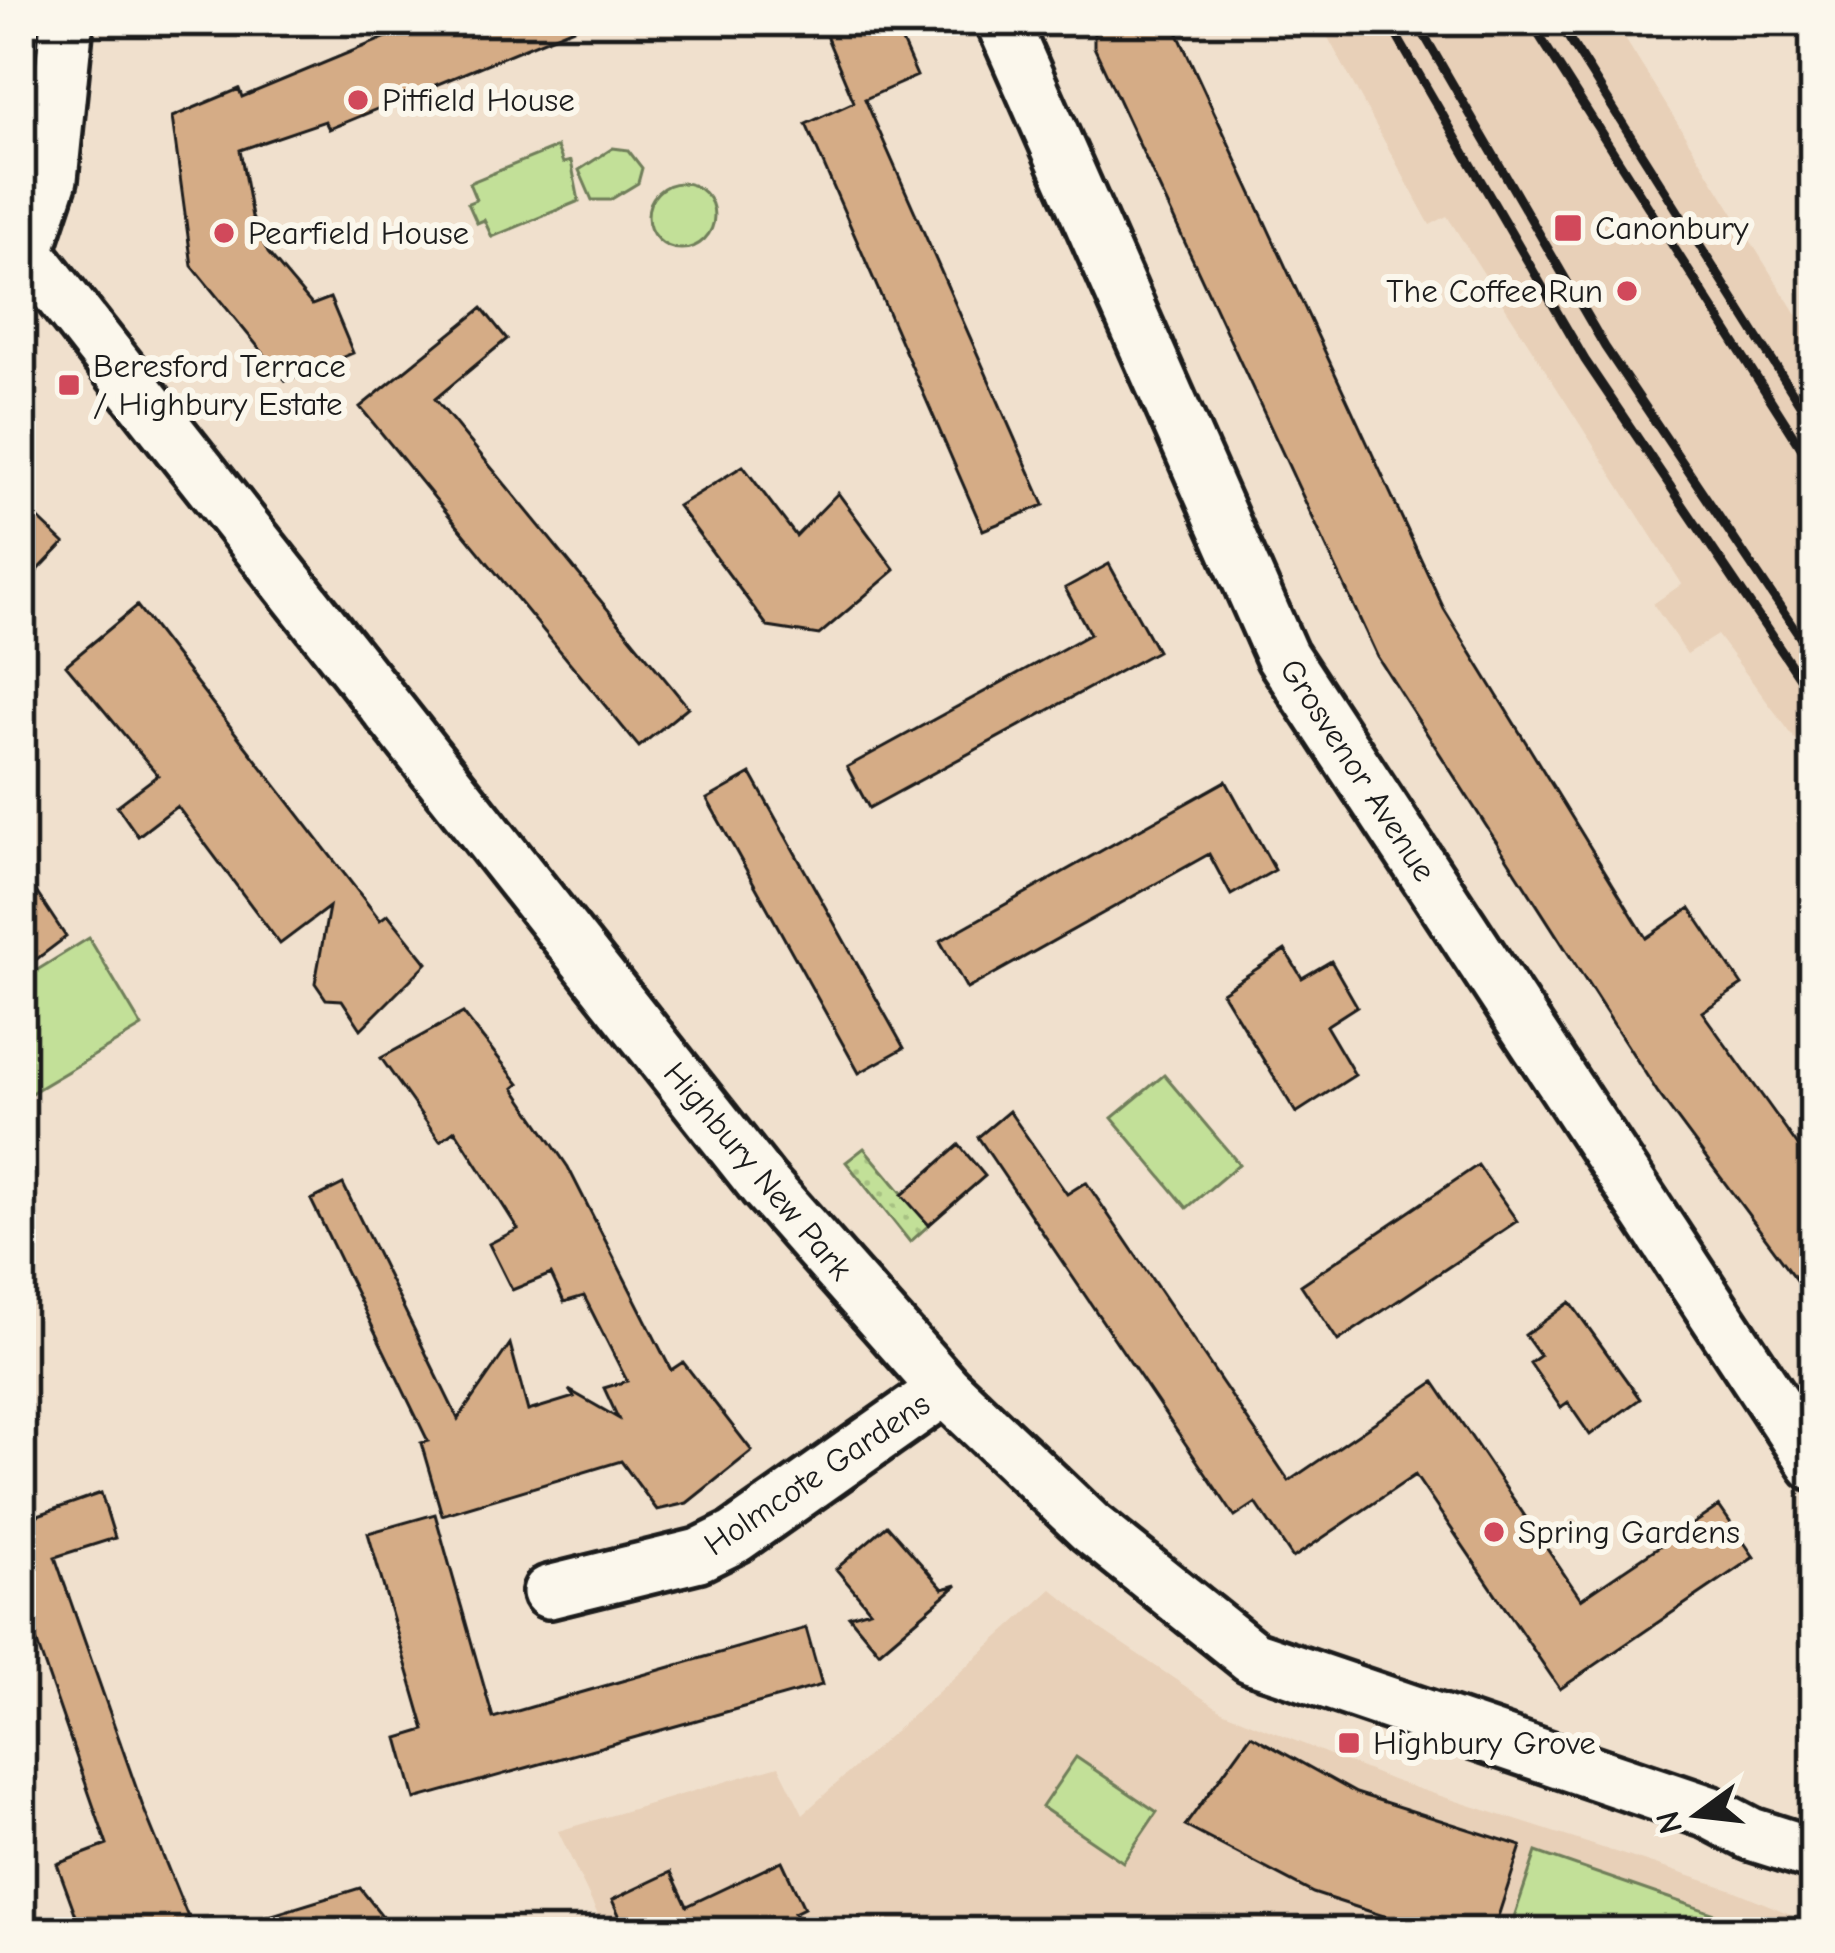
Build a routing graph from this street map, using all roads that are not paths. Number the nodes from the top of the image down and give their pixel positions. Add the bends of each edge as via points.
1 (67, 21) edge
2 (1002, 21) edge
3 (24, 260) edge
4 (945, 1389) junction
5 (1814, 1464) edge
6 (549, 1592) dead end
7 (1709, 1812) junction
8 (1814, 1821) edge
9 (1814, 1854) edge

1 - 3 street via 52,179
2 - 5 street, Grosvenor Avenue via 1282,656
3 - 4 street, Highbury New Park via 764,1185
4 - 6 street, Holmcote Gardens via 735,1537 698,1555
4 - 7 street, Highbury New Park via 1090,1527 1252,1657
7 - 8 street, Highbury New Park
7 - 9 street, Highbury New Park

